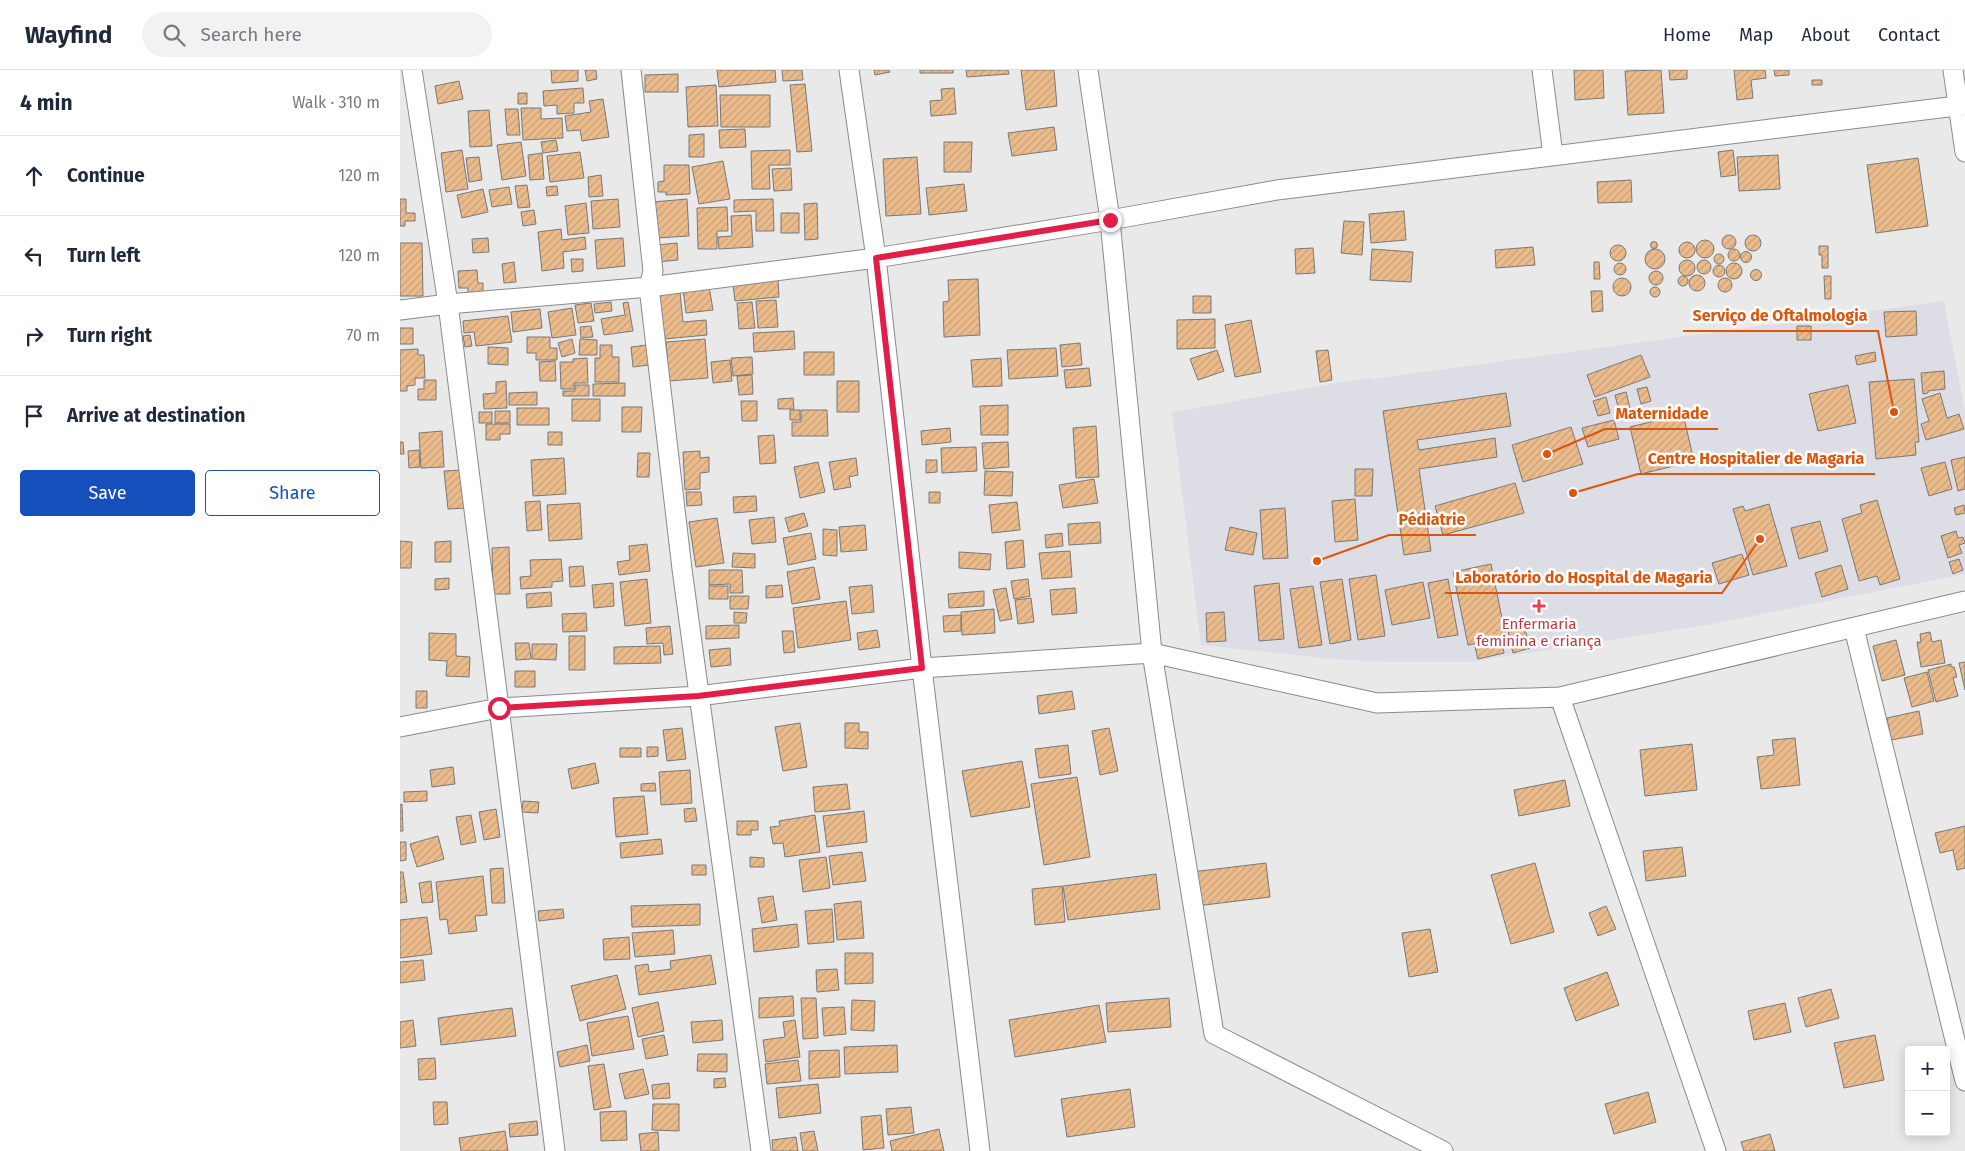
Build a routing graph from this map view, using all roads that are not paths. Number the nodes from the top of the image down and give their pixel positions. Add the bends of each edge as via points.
1 (412, 70) edge
2 (631, 70) edge
3 (849, 70) edge
4 (1088, 70) edge
5 (1542, 70) edge
6 (1953, 70) edge
7 (1962, 106) edge
8 (1965, 152) edge
9 (1553, 155) junction
10 (1110, 220) junction
11 (876, 258) junction
12 (649, 287) junction
13 (448, 304) junction
14 (400, 310) edge
15 (1965, 601) edge
16 (1854, 628) junction
17 (1152, 653) junction
18 (922, 668) junction
19 (698, 696) junction
20 (1560, 697) junction
21 (499, 708) junction
22 (400, 727) edge
23 (1965, 1081) edge
24 (555, 1151) edge
25 (761, 1151) edge
26 (980, 1151) edge
27 (1443, 1151) edge
28 (1716, 1151) edge

1 - 13 street
2 - 12 street via 653,271
3 - 11 street
4 - 10 street
5 - 9 street
6 - 7 street
7 - 8 street
7 - 9 street
9 - 10 street via 1277,190
10 - 11 street
10 - 17 street
11 - 12 street
11 - 18 street
12 - 13 street
12 - 19 street
13 - 14 street
13 - 21 street
15 - 16 street
16 - 20 street
16 - 23 street
17 - 18 street
17 - 20 street via 1377,703
17 - 27 street via 1214,1034
18 - 19 street
18 - 26 street
19 - 21 street
19 - 25 street
20 - 28 street
21 - 22 street
21 - 24 street

